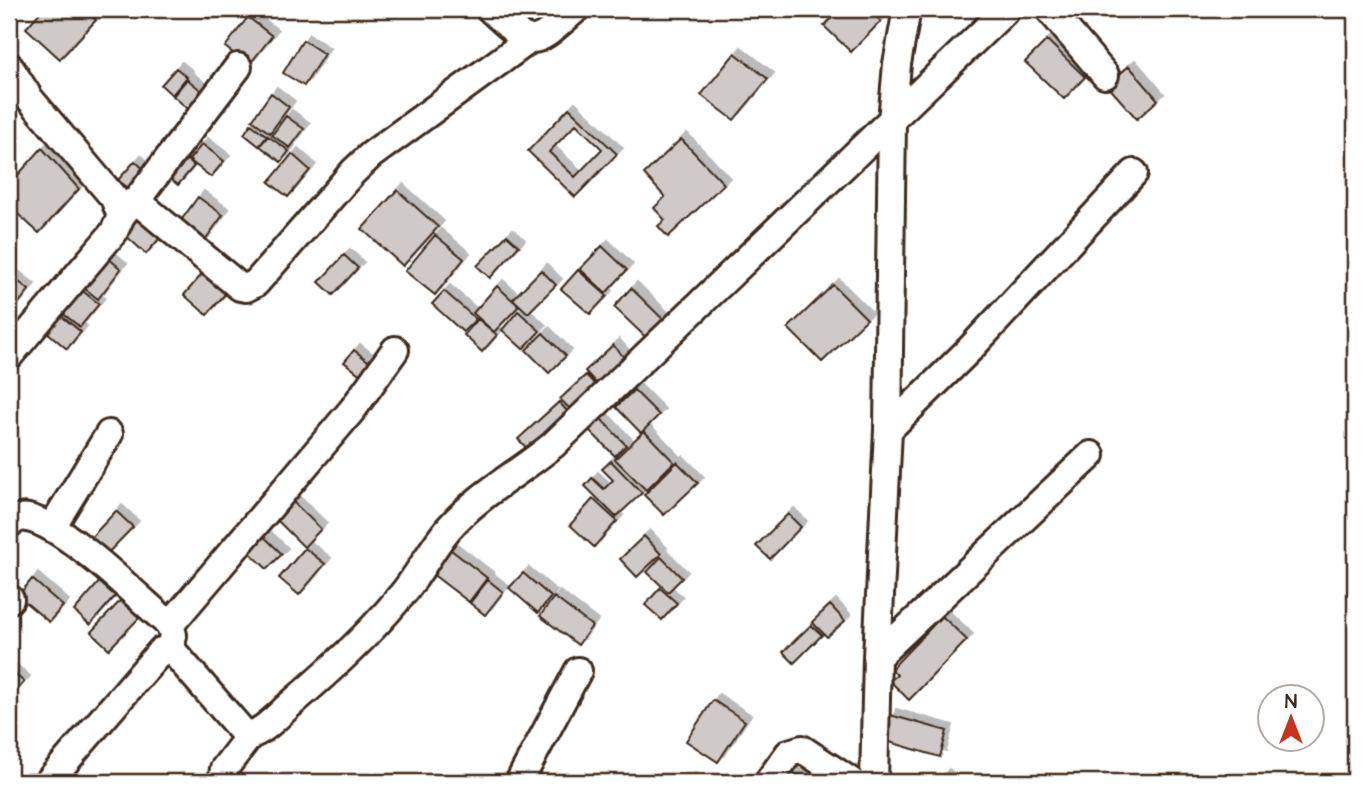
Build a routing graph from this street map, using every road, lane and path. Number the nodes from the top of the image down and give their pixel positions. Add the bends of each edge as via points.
1 (490, 9) edge
2 (576, 9) edge
3 (907, 9) edge
4 (1007, 9) edge
5 (1049, 9) edge
6 (529, 40) junction
7 (9, 66) edge
8 (238, 67) dead end
9 (1105, 75) dead end
10 (892, 121) junction
11 (1134, 173) dead end
12 (128, 208) junction
13 (394, 350) dead end
14 (9, 356) edge
15 (888, 430) junction
16 (109, 434) dead end
17 (1091, 455) dead end
18 (9, 524) edge
19 (52, 527) junction
20 (169, 636) junction
21 (877, 657) junction
22 (578, 670) dead end
23 (250, 735) junction
24 (48, 782) edge
25 (222, 782) edge
26 (519, 782) edge
27 (768, 782) edge
28 (852, 782) edge
29 (874, 782) edge

1 - 6 street
2 - 6 street via 548,34
3 - 10 street
4 - 10 street
5 - 9 street
6 - 12 street via 371,155 251,286 240,287
7 - 12 street via 30,99 119,207
8 - 12 street
10 - 15 street
10 - 23 street via 554,445 459,518 383,617 313,685
11 - 15 street
12 - 14 street via 114,232
13 - 20 street via 353,409
15 - 21 street
16 - 19 street
17 - 21 street
18 - 19 street via 26,517
19 - 20 street
20 - 23 street via 243,732
20 - 24 street
21 - 29 street
22 - 26 street
23 - 25 street via 224,769
27 - 28 street via 789,753 802,749

